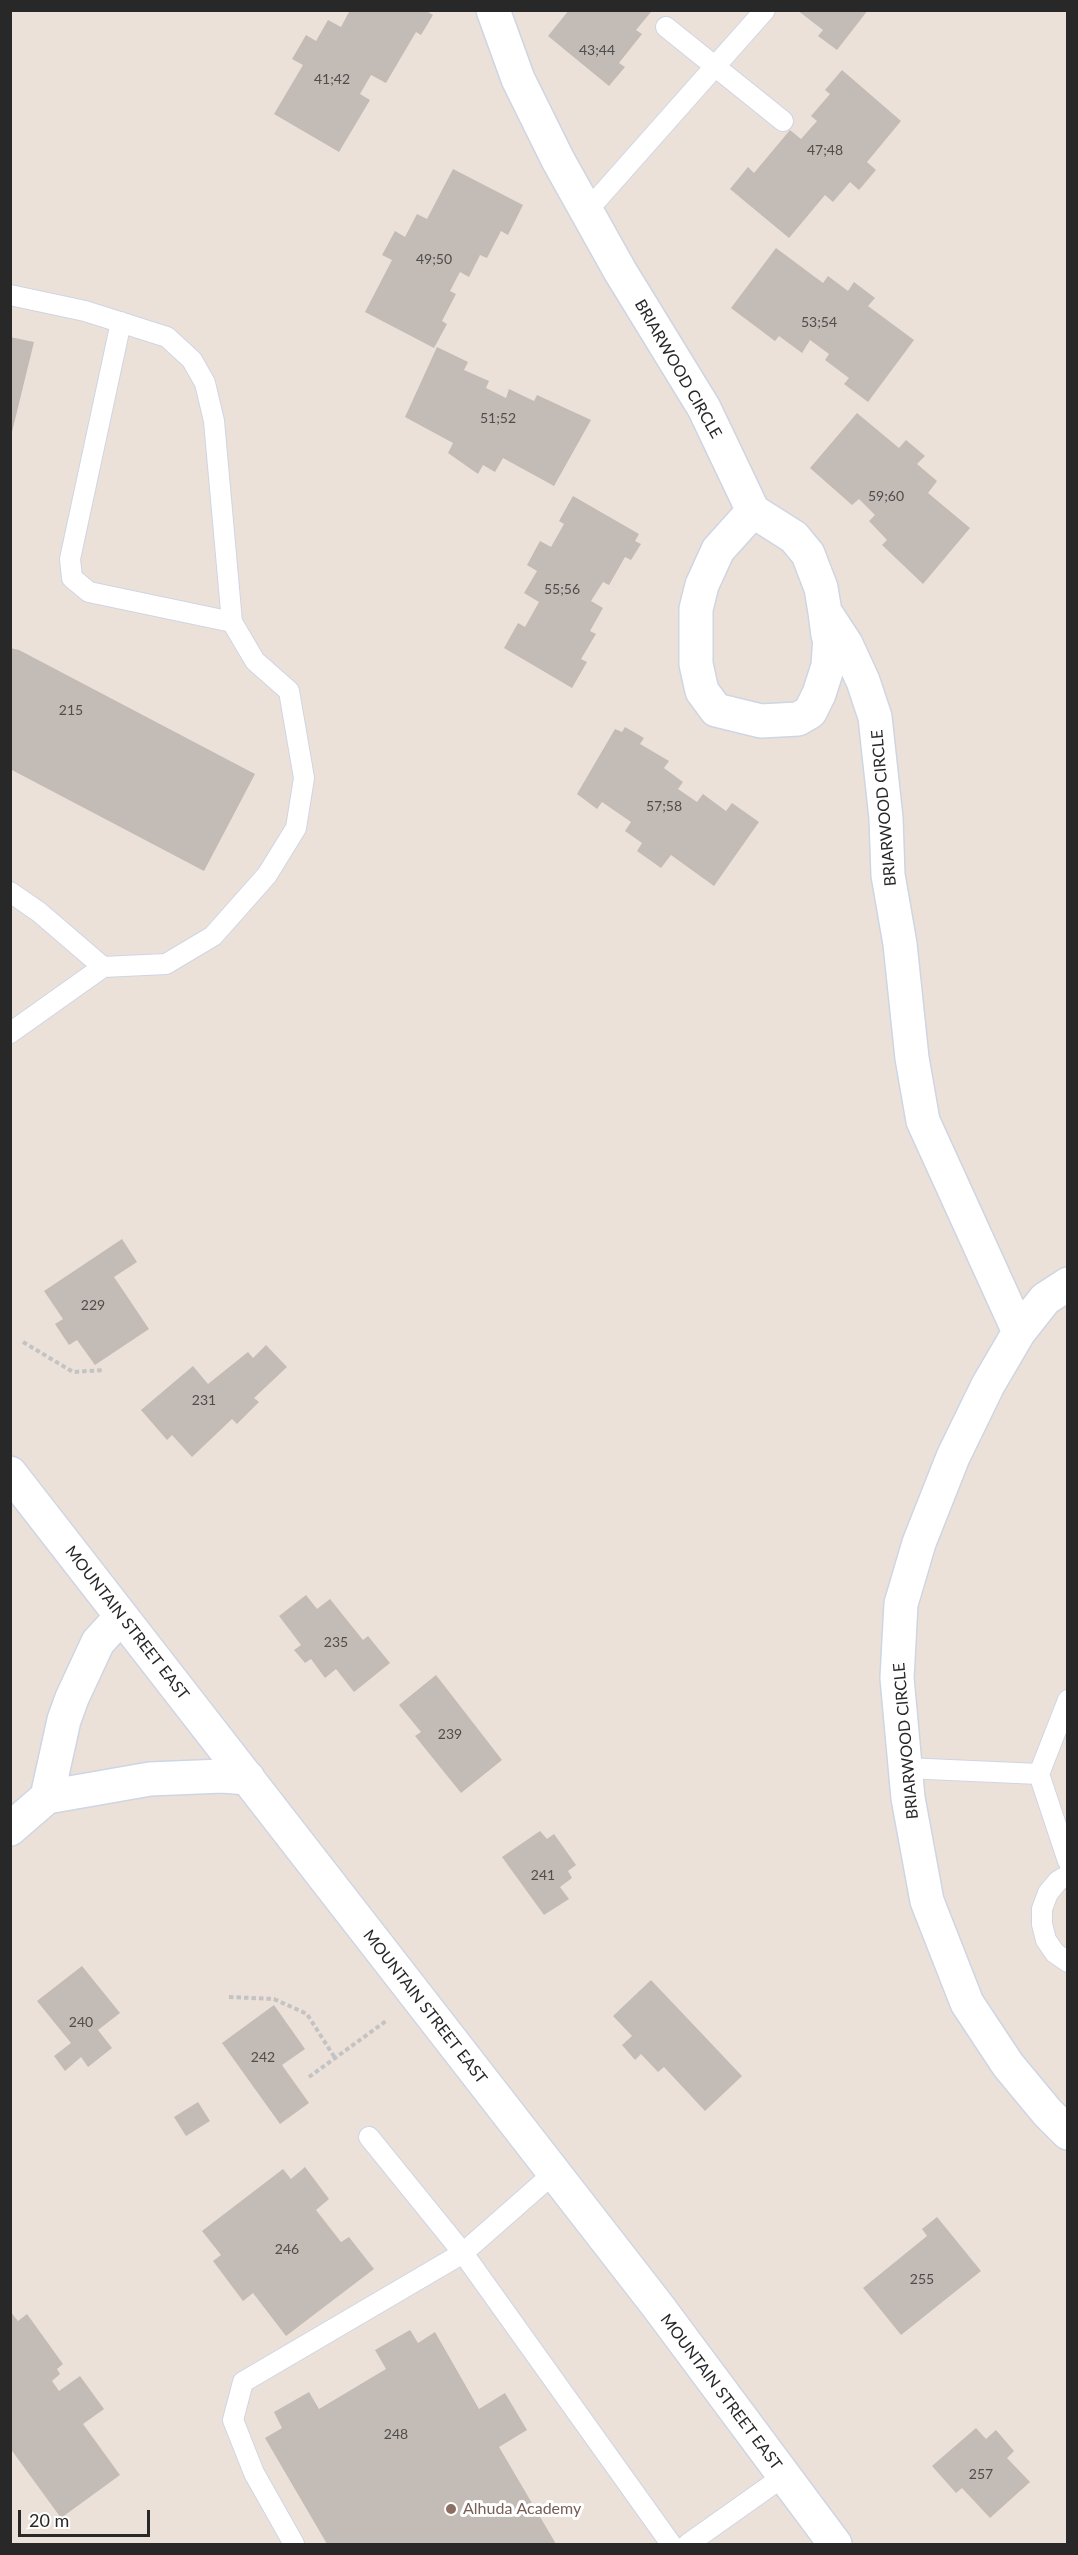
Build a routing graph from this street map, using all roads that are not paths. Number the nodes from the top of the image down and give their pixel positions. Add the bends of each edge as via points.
1 (493, 10) edge
2 (765, 10) edge
3 (666, 27) dead end
4 (714, 67) junction
5 (783, 121) dead end
6 (586, 211) junction
7 (10, 295) edge
8 (121, 322) junction
9 (753, 511) junction
10 (825, 612) junction
11 (232, 622) junction
12 (10, 892) edge
13 (103, 967) junction
14 (10, 1033) edge
15 (1068, 1284) edge
16 (1019, 1332) junction
17 (10, 1473) edge
18 (121, 1617) junction
19 (1068, 1700) edge
20 (905, 1768) junction
21 (1039, 1774) junction
22 (248, 1778) junction
23 (47, 1797) junction
24 (10, 1829) edge
25 (1068, 1861) edge
26 (1068, 1875) edge
27 (1068, 1962) edge
28 (1068, 2133) edge
29 (369, 2137) dead end
30 (555, 2173) junction
31 (463, 2253) junction
32 (784, 2476) junction
33 (294, 2544) edge
34 (671, 2544) edge
35 (688, 2544) edge
36 (835, 2544) edge

1 - 6 street, BRIARWOOD CIRCLE via 518,79
2 - 4 lane
3 - 4 lane
4 - 5 lane
4 - 6 lane
6 - 9 street, BRIARWOOD CIRCLE via 704,408
7 - 8 lane
8 - 11 lane via 167,337 192,360 205,383 214,421
8 - 11 lane via 70,559 72,578 88,592
9 - 10 street via 794,537 808,555
9 - 10 street via 718,550 696,609 698,673 702,691 716,710 761,721 798,719 810,712 828,666 830,636
10 - 16 street, BRIARWOOD CIRCLE via 846,645 875,717 888,875 923,1121
11 - 13 lane via 255,661 290,691 304,778 296,828 267,875 213,936 166,964
12 - 13 lane
13 - 14 lane
15 - 16 street, BRIARWOOD CIRCLE via 1045,1299
16 - 20 street, BRIARWOOD CIRCLE via 953,1457 919,1543 902,1604 897,1678
17 - 18 street, MOUNTAIN STREET EAST
18 - 22 street, MOUNTAIN STREET EAST
18 - 23 street via 98,1642 72,1698
19 - 21 lane
20 - 21 lane
20 - 28 street, BRIARWOOD CIRCLE via 927,1902 967,2003 1008,2065
21 - 25 lane
22 - 23 street via 150,1779
22 - 30 street, MOUNTAIN STREET EAST
23 - 24 street
26 - 27 lane via 1048,1893 1042,1909 1046,1940
29 - 31 lane
30 - 31 lane
30 - 32 street, MOUNTAIN STREET EAST
31 - 33 lane via 243,2382 233,2420 254,2473
31 - 34 lane
32 - 35 lane
32 - 36 street, MOUNTAIN STREET EAST

